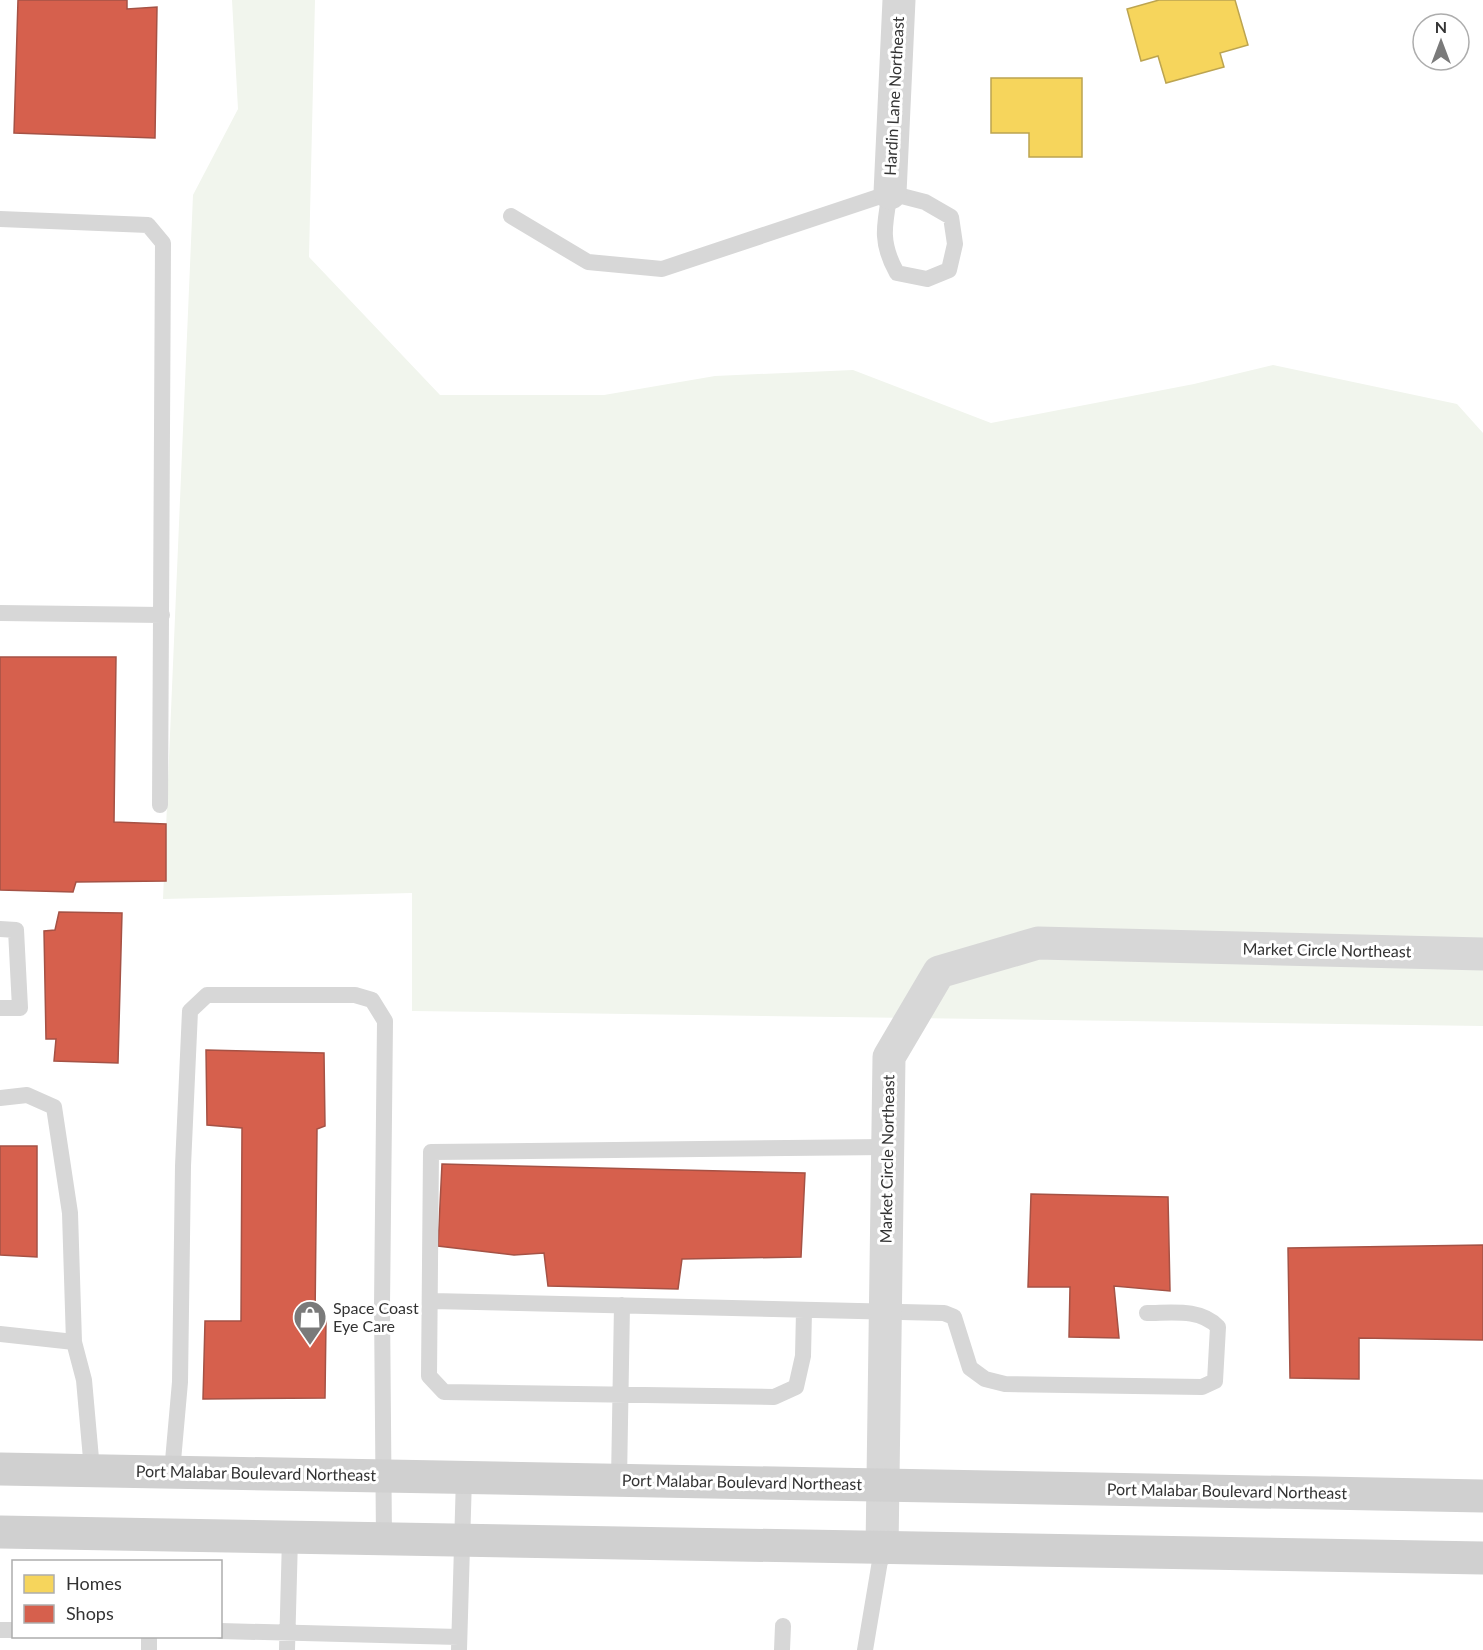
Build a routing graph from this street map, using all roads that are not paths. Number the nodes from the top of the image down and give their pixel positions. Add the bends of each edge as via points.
1 (899, 0) edge
2 (890, 193) junction
3 (511, 216) dead end
4 (0, 219) edge
5 (0, 613) edge
6 (162, 615) junction
7 (160, 805) dead end
8 (0, 929) edge
9 (1483, 954) edge
10 (0, 1008) edge
11 (0, 1098) edge
12 (887, 1147) junction
13 (432, 1301) junction
14 (622, 1305) junction
15 (804, 1311) junction
16 (885, 1313) junction
17 (1147, 1313) dead end
18 (0, 1334) edge
19 (74, 1342) junction
20 (620, 1396) junction
21 (0, 1468) edge
22 (92, 1470) junction
23 (172, 1472) junction
24 (385, 1476) junction
25 (464, 1477) junction
26 (620, 1480) junction
27 (883, 1485) junction
28 (1483, 1496) edge
29 (0, 1532) edge
30 (290, 1538) junction
31 (384, 1539) junction
32 (464, 1541) junction
33 (882, 1549) junction
34 (1483, 1558) edge
35 (783, 1626) dead end
36 (222, 1631) edge
37 (288, 1632) junction
38 (459, 1644) edge
39 (287, 1650) edge
40 (782, 1650) edge
41 (866, 1650) edge

1 - 2 street, Hardin Lane Northeast
2 - 2 lane via 925,202 951,218 955,244 950,270 927,279 897,273 885,252
2 - 3 lane via 662,269 588,262
4 - 6 lane via 148,225 163,243
5 - 6 lane
6 - 7 lane
8 - 10 lane via 16,930 20,1008
9 - 12 street, Market Circle Northeast via 1038,943 939,972 889,1057
11 - 19 lane via 27,1095 54,1107 70,1213
12 - 13 lane via 431,1152
12 - 16 street, Market Circle Northeast
13 - 14 lane
13 - 20 lane via 429,1376 444,1392
14 - 15 lane
14 - 20 lane
15 - 16 lane
15 - 20 lane via 803,1356 796,1387 774,1396
16 - 17 lane via 944,1313 954,1317 970,1368 1005,1384 1202,1387 1215,1381 1218,1326 1191,1313
16 - 27 street, Market Circle Northeast
18 - 19 lane
19 - 22 lane via 84,1380
20 - 26 lane
21 - 22 street, Port Malabar Boulevard Northeast
22 - 23 street, Port Malabar Boulevard Northeast
23 - 24 street, Port Malabar Boulevard Northeast
23 - 24 lane via 180,1382 190,1011 207,995 355,995 372,1000 385,1021
24 - 25 street, Port Malabar Boulevard Northeast
24 - 31 lane
25 - 26 street, Port Malabar Boulevard Northeast
25 - 32 lane
26 - 27 street, Port Malabar Boulevard Northeast
27 - 28 street, Port Malabar Boulevard Northeast
27 - 33 street, Market Circle Northeast
29 - 30 street
30 - 31 street
30 - 37 lane
31 - 32 street
32 - 33 street
32 - 38 lane
33 - 34 street
33 - 41 lane
35 - 40 lane
36 - 37 lane
37 - 38 lane
37 - 39 lane

